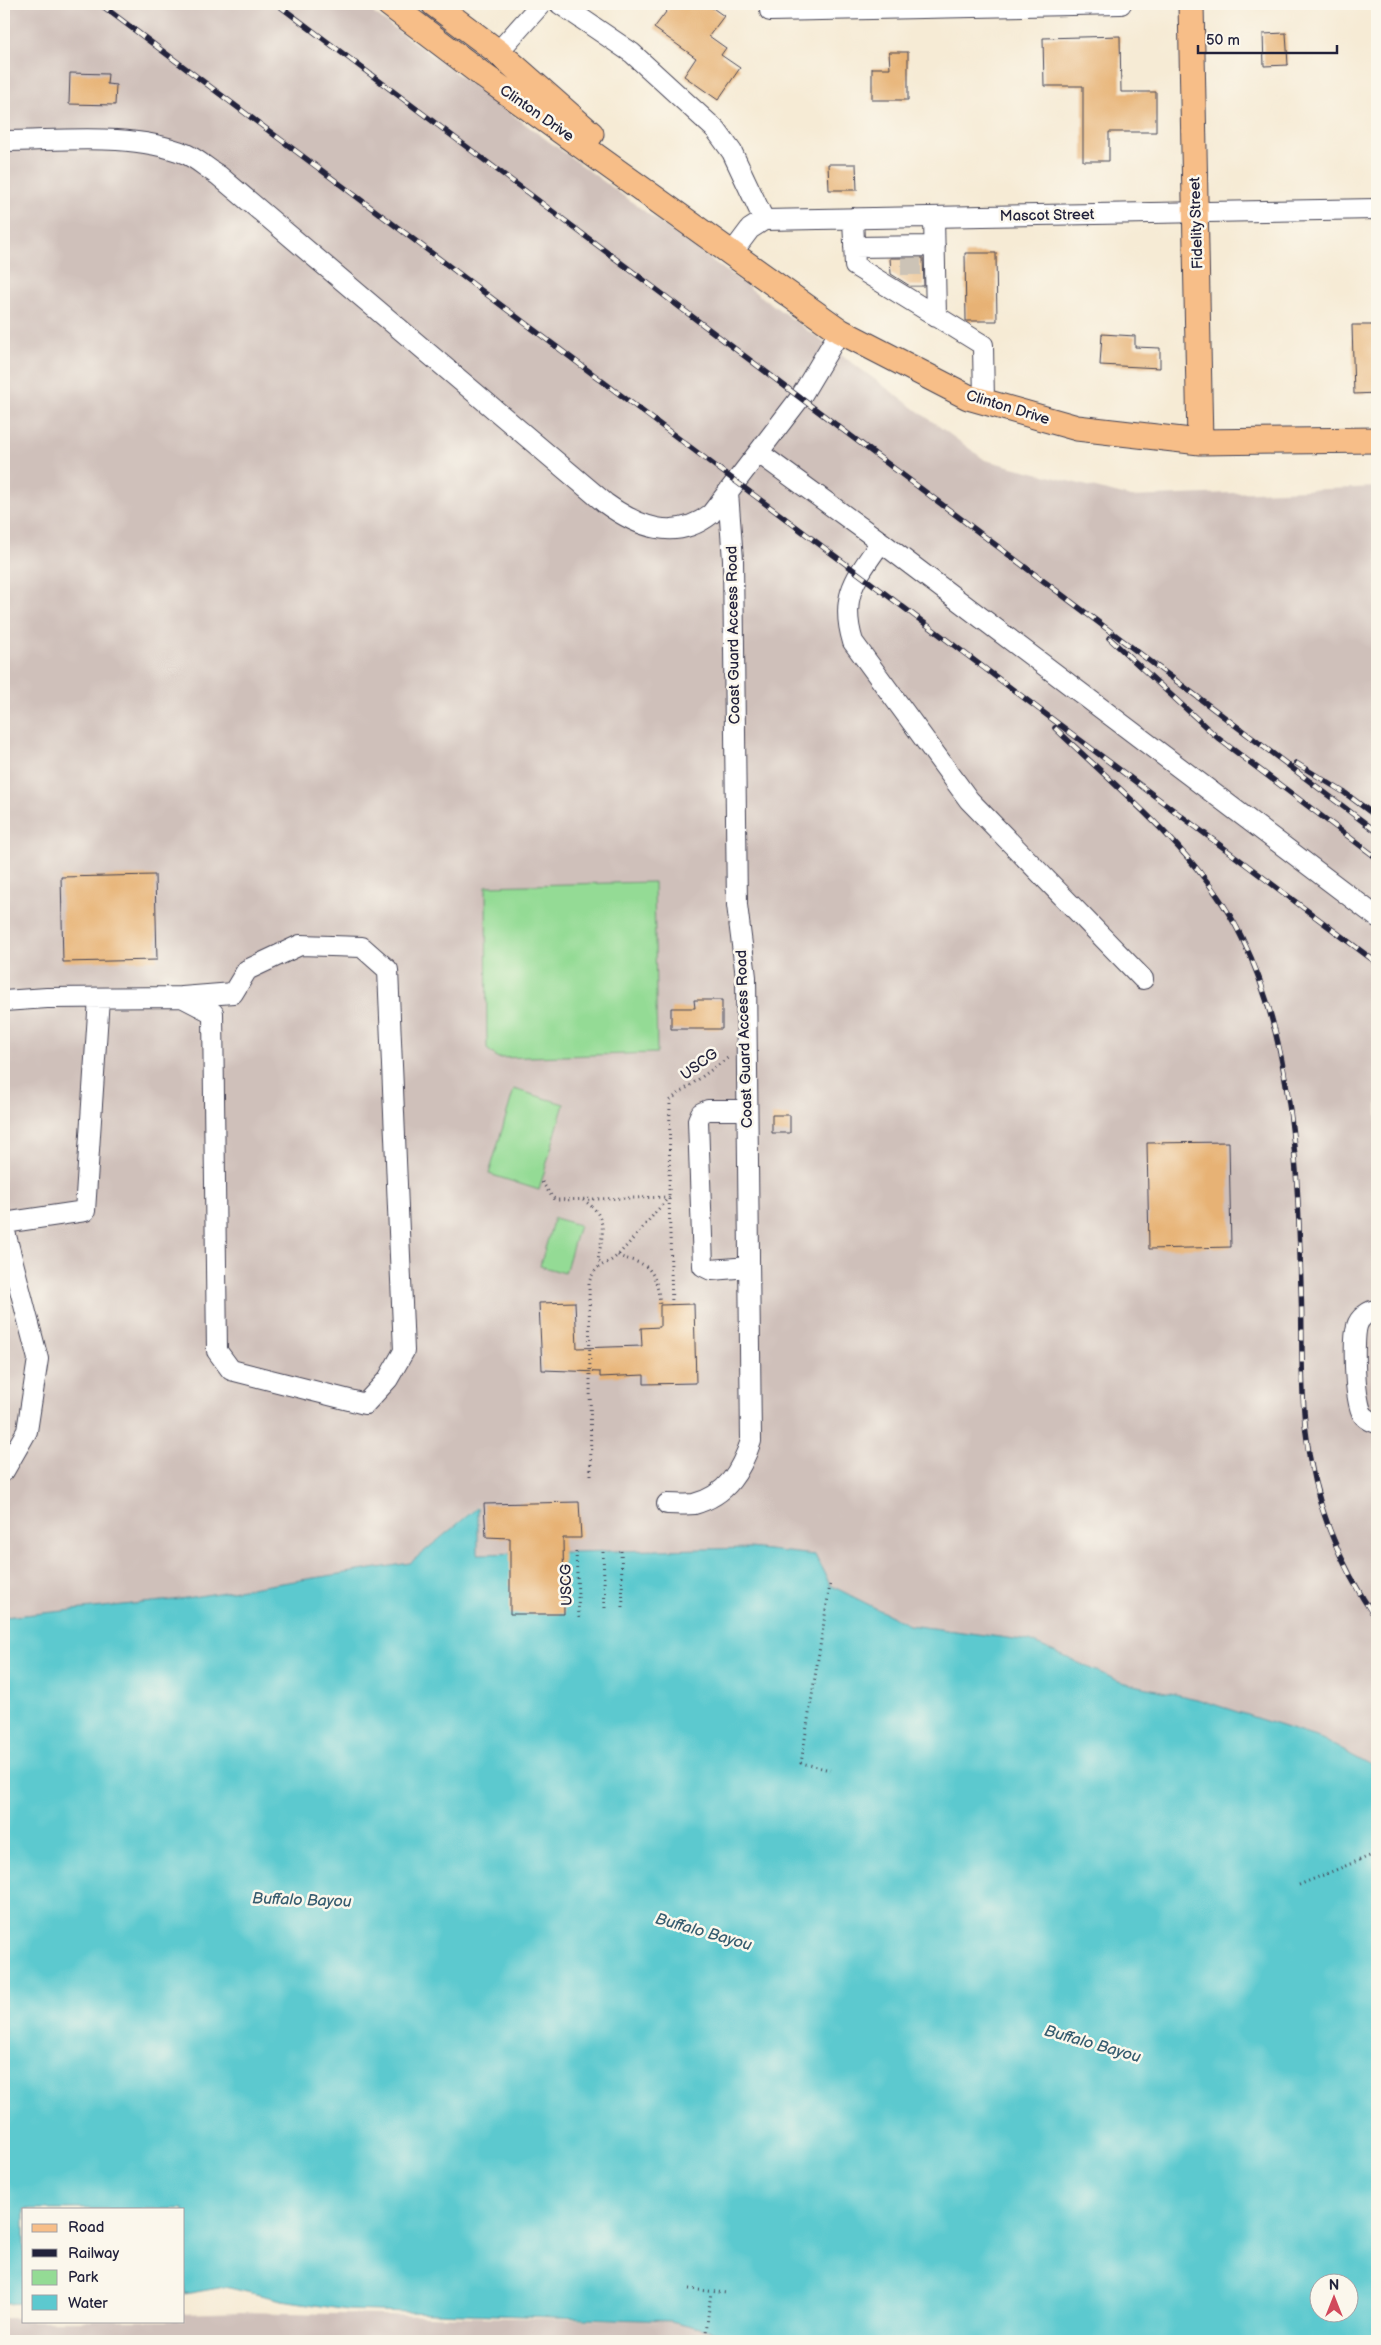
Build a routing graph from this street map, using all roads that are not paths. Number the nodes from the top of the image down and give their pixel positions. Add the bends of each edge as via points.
1 (388, 4) edge
2 (434, 4) edge
3 (560, 4) edge
4 (1121, 4) edge
5 (1191, 4) edge
6 (534, 6) edge
7 (770, 11) dead end
8 (498, 52) junction
9 (4, 141) edge
10 (1377, 209) edge
11 (1196, 213) junction
12 (934, 217) junction
13 (853, 218) junction
14 (688, 220) junction
15 (764, 220) junction
16 (935, 246) junction
17 (854, 247) junction
18 (732, 253) junction
19 (936, 316) junction
20 (840, 331) junction
21 (984, 402) junction
22 (1377, 440) edge
23 (1200, 442) junction
24 (759, 453) junction
25 (728, 492) junction
26 (881, 542) junction
27 (1377, 917) edge
28 (1143, 979) dead end
29 (99, 998) junction
30 (182, 998) junction
31 (4, 1001) edge
32 (747, 1110) junction
33 (4, 1223) edge
34 (4, 1228) edge
35 (749, 1267) junction
36 (1377, 1310) edge
37 (1377, 1423) edge
38 (4, 1471) edge
39 (667, 1504) dead end

1 - 14 main road, Clinton Drive
2 - 8 main road, Clinton Drive
3 - 15 street via 632,53 716,130 732,152
4 - 7 street
5 - 11 main road, Fidelity Street
6 - 8 street
8 - 14 main road, Clinton Drive
9 - 25 street via 123,140 157,145 187,155 218,175 624,517 643,526 684,528 700,523
10 - 11 street, Mascot Street
11 - 12 street, Mascot Street
11 - 23 main road, Fidelity Street
12 - 13 street, Mascot Street
12 - 16 street
13 - 15 street, Mascot Street
13 - 17 street
14 - 18 main road, Clinton Drive
15 - 18 street via 750,228
16 - 17 street via 911,251
16 - 19 street
17 - 19 street via 855,266 911,294
18 - 20 main road, Clinton Drive
19 - 21 street via 983,346
20 - 21 main road, Clinton Drive via 968,397
20 - 24 street via 800,398
21 - 23 main road, Clinton Drive via 1077,428
22 - 23 main road, Clinton Drive
24 - 25 street
24 - 26 street
25 - 32 street, Coast Guard Access Road via 733,560 737,905 746,976
26 - 27 street
26 - 28 street via 859,574 849,596 847,623 853,642 968,800
29 - 30 street
29 - 31 street
29 - 33 street via 85,1211
30 - 30 street via 233,993 247,970 300,945 362,947 388,970 404,1351 388,1378 364,1404 231,1370 217,1351 213,1014
32 - 35 street, Coast Guard Access Road
32 - 35 street via 708,1110 701,1113 698,1120 703,1266 711,1270
34 - 38 street via 38,1360 27,1431
35 - 39 street, Coast Guard Access Road via 751,1441 748,1450 742,1467 724,1489 694,1504
36 - 37 street via 1364,1315 1357,1324 1355,1337 1358,1404 1363,1415

